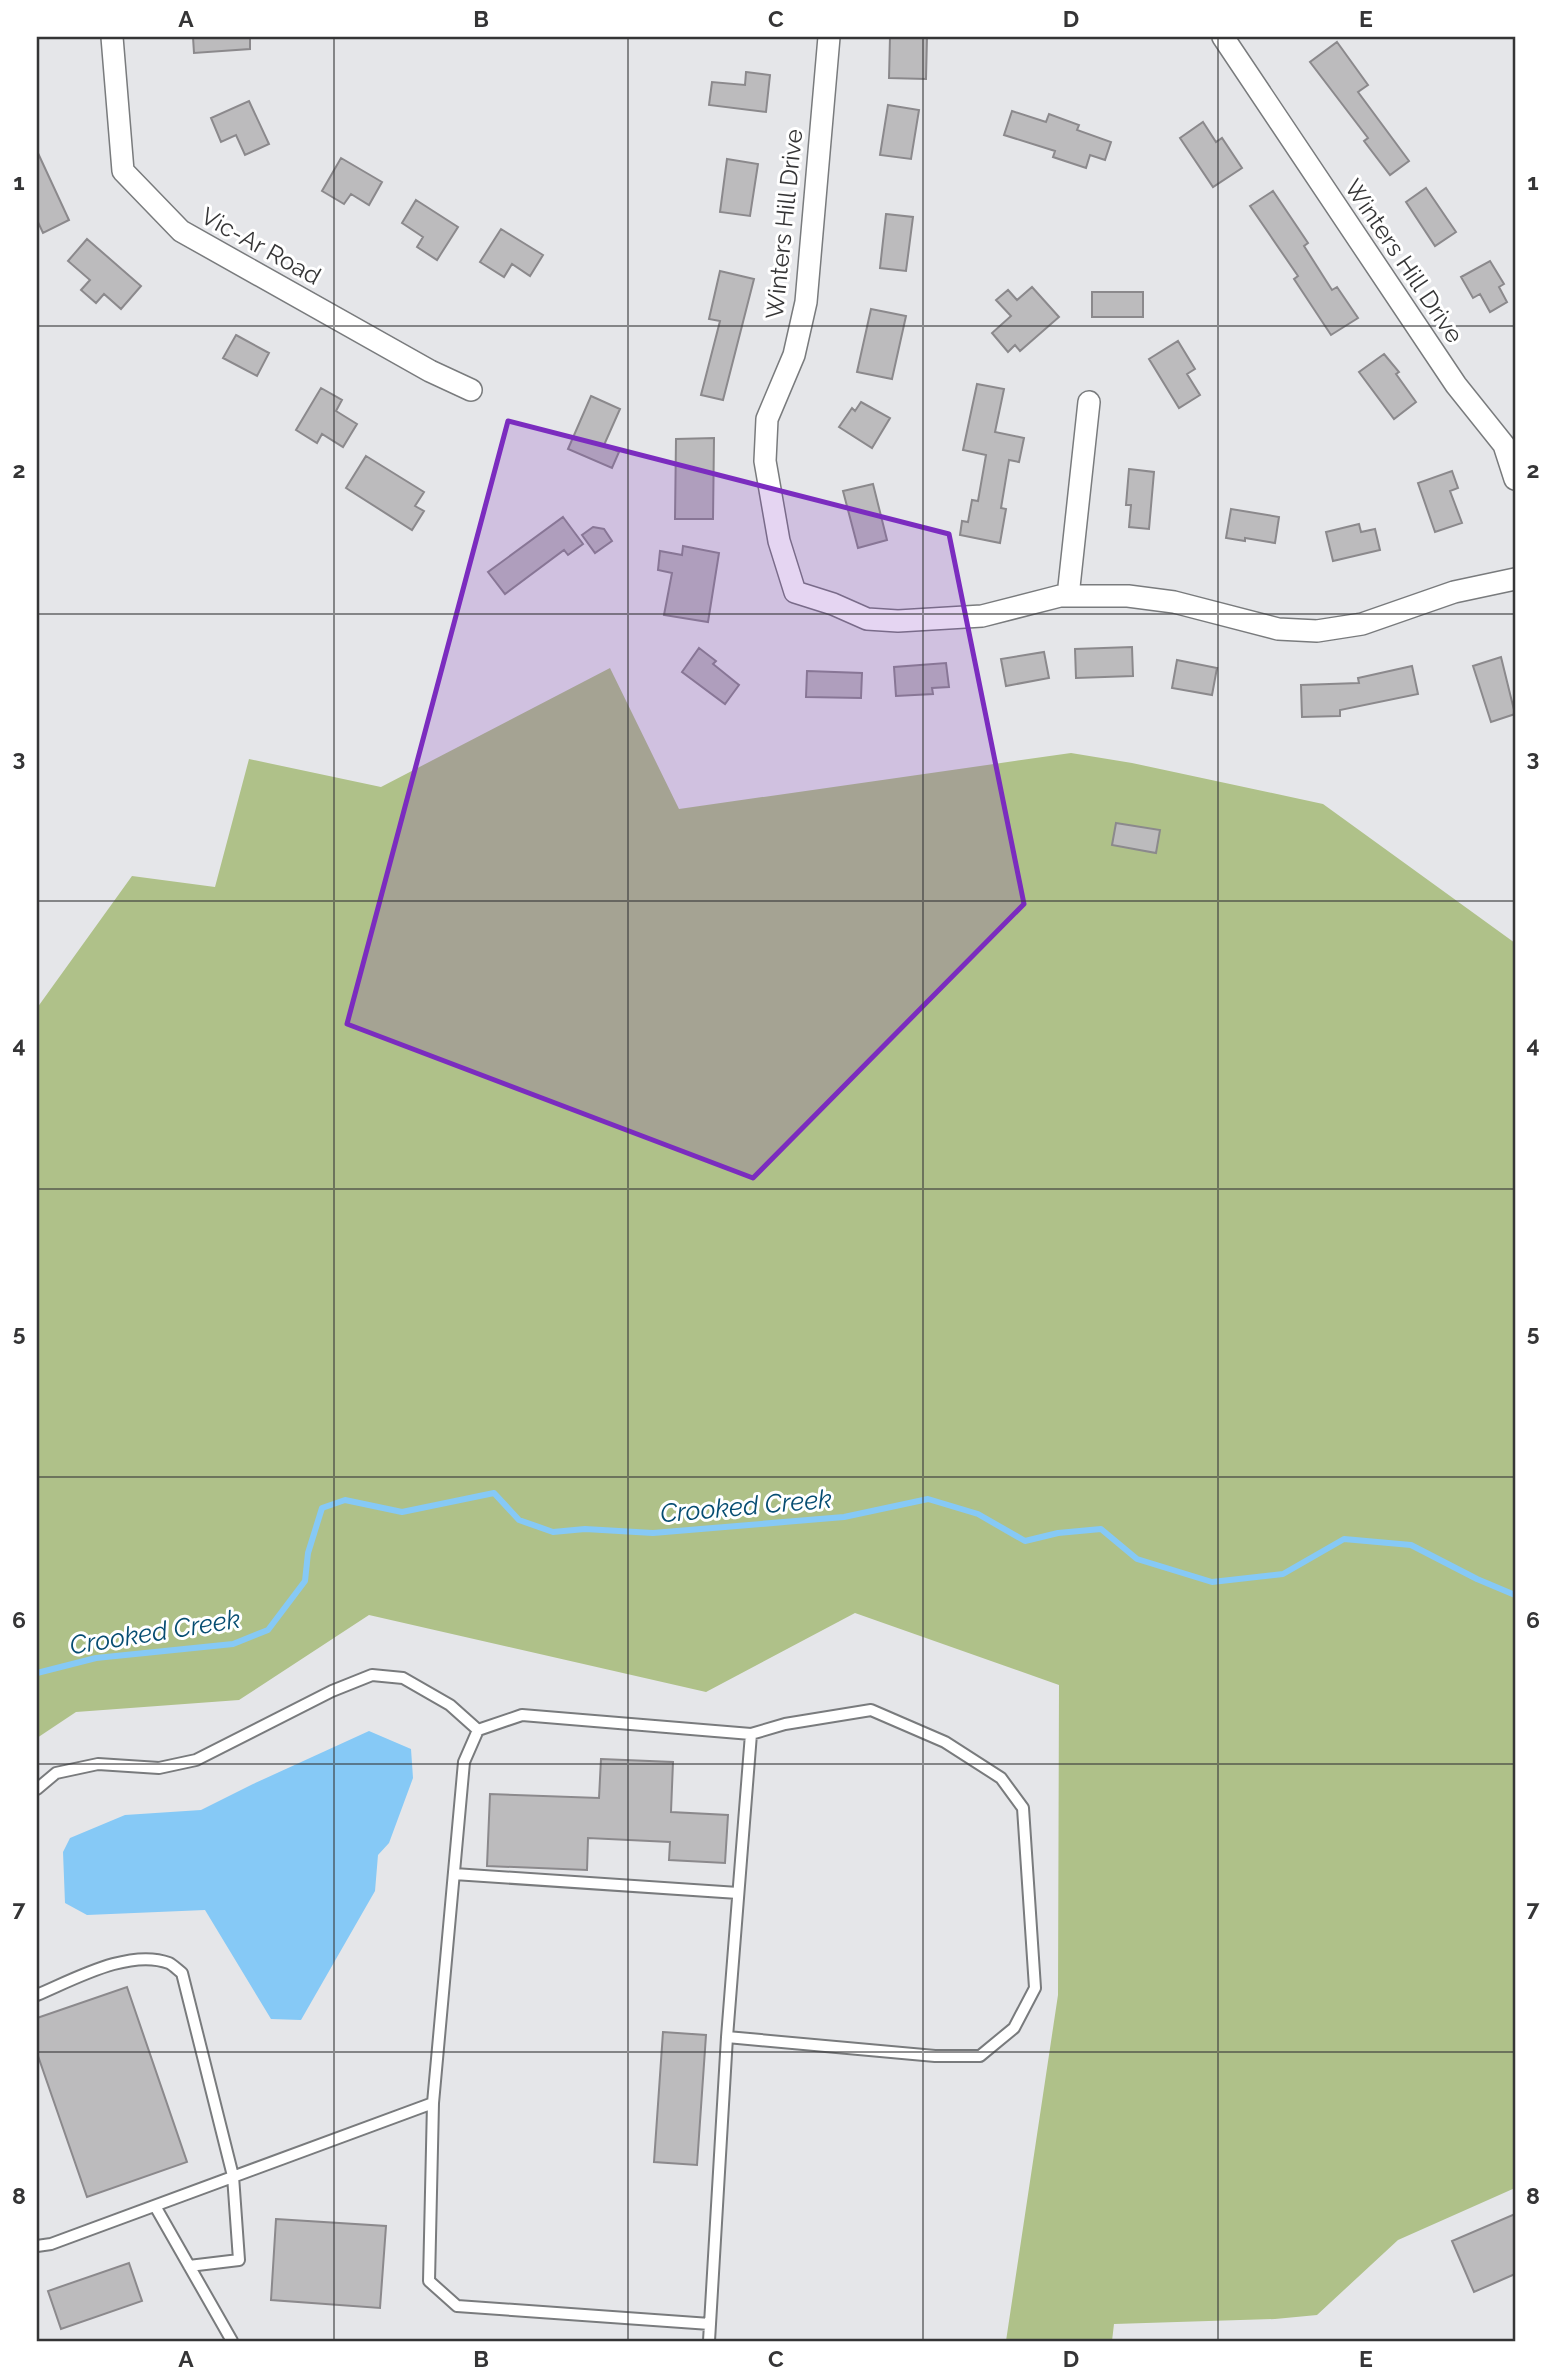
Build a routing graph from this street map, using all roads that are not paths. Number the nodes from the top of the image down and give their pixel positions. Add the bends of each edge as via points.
1 (112, 37) edge
2 (829, 37) edge
3 (1223, 37) edge
4 (471, 390) dead end
5 (1088, 401) dead end
6 (1515, 479) edge
7 (1515, 579) edge
8 (1068, 596) junction
9 (478, 1730) junction
10 (751, 1734) junction
11 (37, 1790) edge
12 (454, 1874) junction
13 (738, 1893) junction
14 (37, 1994) edge
15 (727, 2037) junction
16 (433, 2102) junction
17 (233, 2176) junction
18 (155, 2206) junction
19 (37, 2246) edge
20 (189, 2266) junction
21 (709, 2325) junction
22 (232, 2341) edge
23 (709, 2341) edge

1 - 4 street, Vic-Ar Road via 123,171 181,232
2 - 8 street, Winters Hill Drive via 806,302 794,355 766,418 765,461 779,541 795,592 867,619 898,621 982,616
3 - 6 street, Winters Hill Drive via 1456,385 1504,445
5 - 8 street
7 - 8 street, Winters Hill Drive via 1454,592 1362,624 1317,631 1278,629 1174,602
9 - 10 lane via 522,1715
9 - 11 lane via 450,1705 403,1678 372,1675 196,1760 159,1768 97,1764 56,1773
9 - 12 lane via 464,1762
10 - 13 lane
10 - 15 lane via 871,1710 945,1742 1000,1778 1023,1808 1035,1988 1014,2028 980,2056
12 - 13 lane
12 - 16 lane
13 - 15 lane
14 - 17 lane via 111,1964 146,1959 170,1963 182,1973
15 - 21 lane
16 - 17 lane
16 - 21 lane via 429,2281 457,2306
17 - 18 lane
17 - 20 lane via 239,2260
18 - 19 lane
18 - 20 lane
20 - 22 lane
21 - 23 lane

